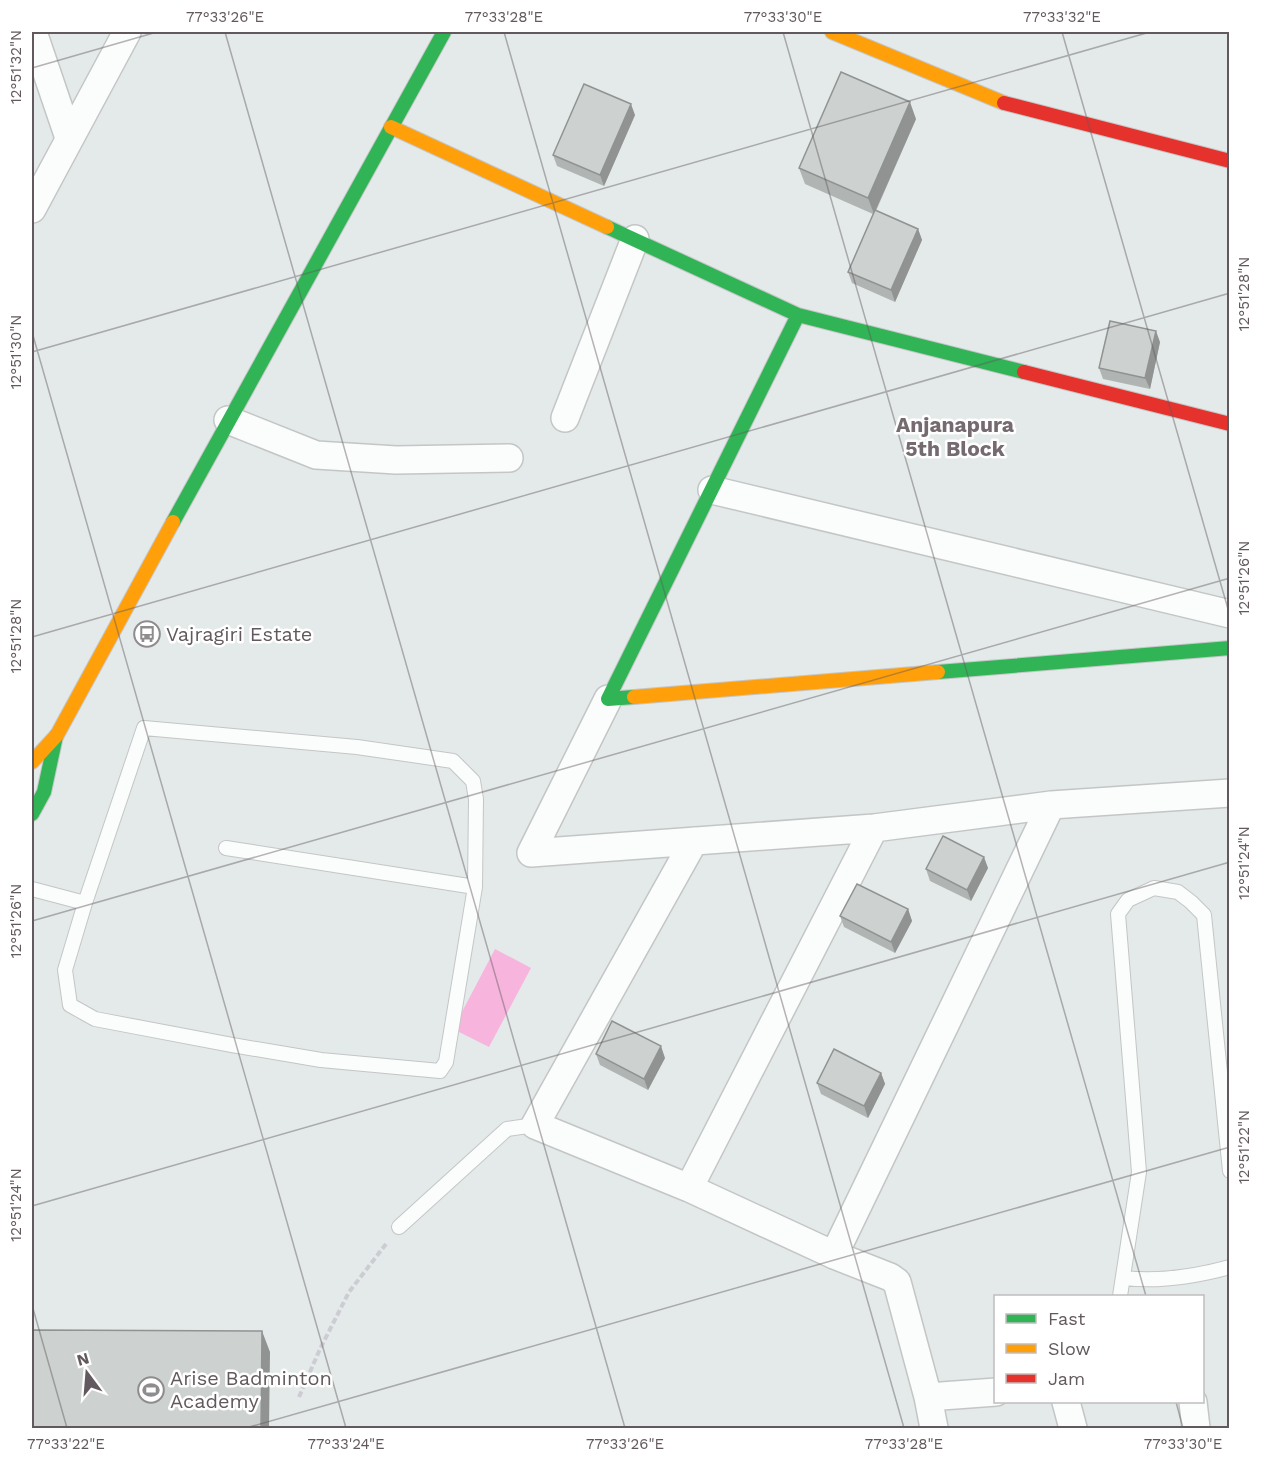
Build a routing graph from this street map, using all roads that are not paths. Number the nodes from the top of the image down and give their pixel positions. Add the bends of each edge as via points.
1 (33, 32) edge
2 (127, 32) edge
3 (444, 32) edge
4 (832, 32) edge
5 (391, 127) junction
6 (69, 138) junction
7 (1230, 161) edge
8 (32, 209) edge
9 (635, 239) junction
10 (798, 315) junction
11 (565, 418) dead end
12 (228, 420) junction
13 (1230, 423) edge
14 (509, 458) dead end
15 (712, 490) junction
16 (1230, 614) edge
17 (1230, 648) edge
18 (608, 699) junction
19 (57, 735) junction
20 (32, 762) edge
21 (1230, 794) edge
22 (1051, 805) junction
23 (32, 814) edge
24 (874, 828) junction
25 (694, 841) junction
26 (226, 848) dead end
27 (475, 887) junction
28 (32, 889) edge
29 (85, 903) junction
30 (535, 1125) junction
31 (1230, 1171) edge
32 (689, 1188) junction
33 (399, 1227) road end
34 (834, 1255) junction
35 (1230, 1267) edge
36 (1124, 1278) junction
37 (1120, 1295) edge
38 (994, 1392) edge
39 (928, 1397) junction
40 (1067, 1403) edge
41 (1193, 1403) edge
42 (934, 1428) edge
43 (1073, 1428) edge
44 (1196, 1428) edge

1 - 6 street
2 - 6 street
3 - 5 street
4 - 7 street via 999,102
5 - 9 street
5 - 12 street
6 - 8 street
9 - 10 street
9 - 11 street
10 - 13 street
10 - 15 street
12 - 14 street via 316,454 396,460
12 - 19 street
15 - 16 street
15 - 18 street
17 - 18 street
18 - 25 street via 531,853
19 - 20 street
19 - 23 street via 44,792
21 - 22 street
22 - 24 street
22 - 34 street
24 - 25 street
24 - 32 street
25 - 30 street
26 - 27 lane
27 - 29 lane via 473,781 453,762 357,747 144,728
27 - 29 lane via 446,1062 440,1071 321,1060 94,1019 70,1005 65,970
28 - 29 lane
30 - 32 street
30 - 33 lane via 507,1129
31 - 36 lane via 1204,915 1178,892 1154,888 1128,900 1118,914 1139,1172
32 - 34 street
34 - 39 street via 897,1282
35 - 36 lane via 1206,1274
36 - 37 lane
38 - 39 street
39 - 42 street
40 - 43 street
41 - 44 street

